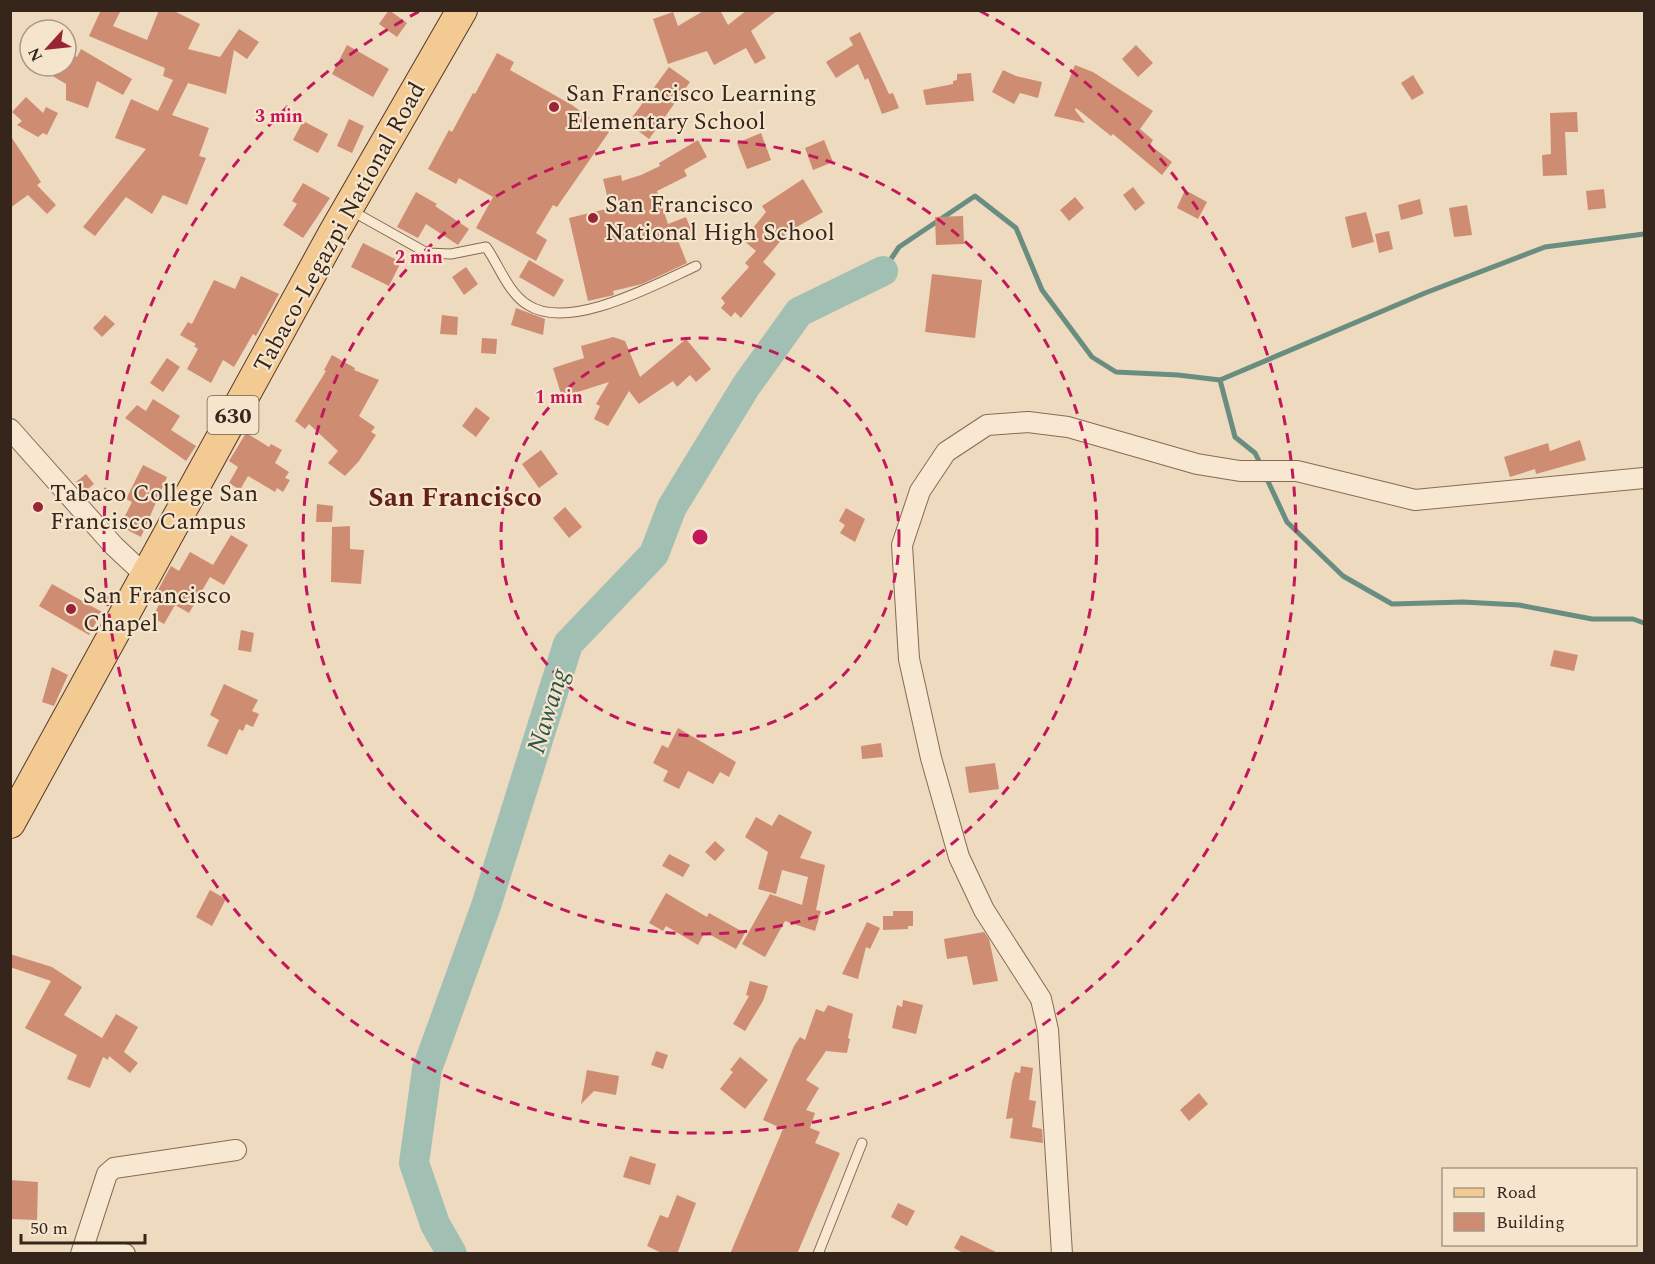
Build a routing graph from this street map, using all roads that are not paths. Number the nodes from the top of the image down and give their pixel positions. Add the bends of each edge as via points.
1 (462, 10) edge
2 (347, 208) junction
3 (696, 266) dead end
4 (10, 429) edge
5 (1644, 478) edge
6 (146, 576) junction
7 (10, 823) edge
8 (862, 1143) dead end
9 (236, 1150) dead end
10 (81, 1254) edge
11 (88, 1254) edge
12 (125, 1254) edge
13 (818, 1254) edge
14 (1062, 1254) edge

1 - 2 main road, Tabaco-Legazpi National Road / 630
2 - 3 lane via 427,253 451,254 486,247 515,294 529,306 550,314 609,303
2 - 6 main road, Tabaco-Legazpi National Road / 630
4 - 6 street via 114,546
5 - 14 street via 1415,500 1297,471 1240,471 1197,464 1068,426 1028,422 987,425 946,452 920,491 902,544 909,659 959,857 984,910 1041,999 1048,1030
6 - 7 main road, Tabaco-Legazpi National Road / 630
8 - 13 lane
9 - 10 street via 114,1168 107,1174
11 - 12 street

